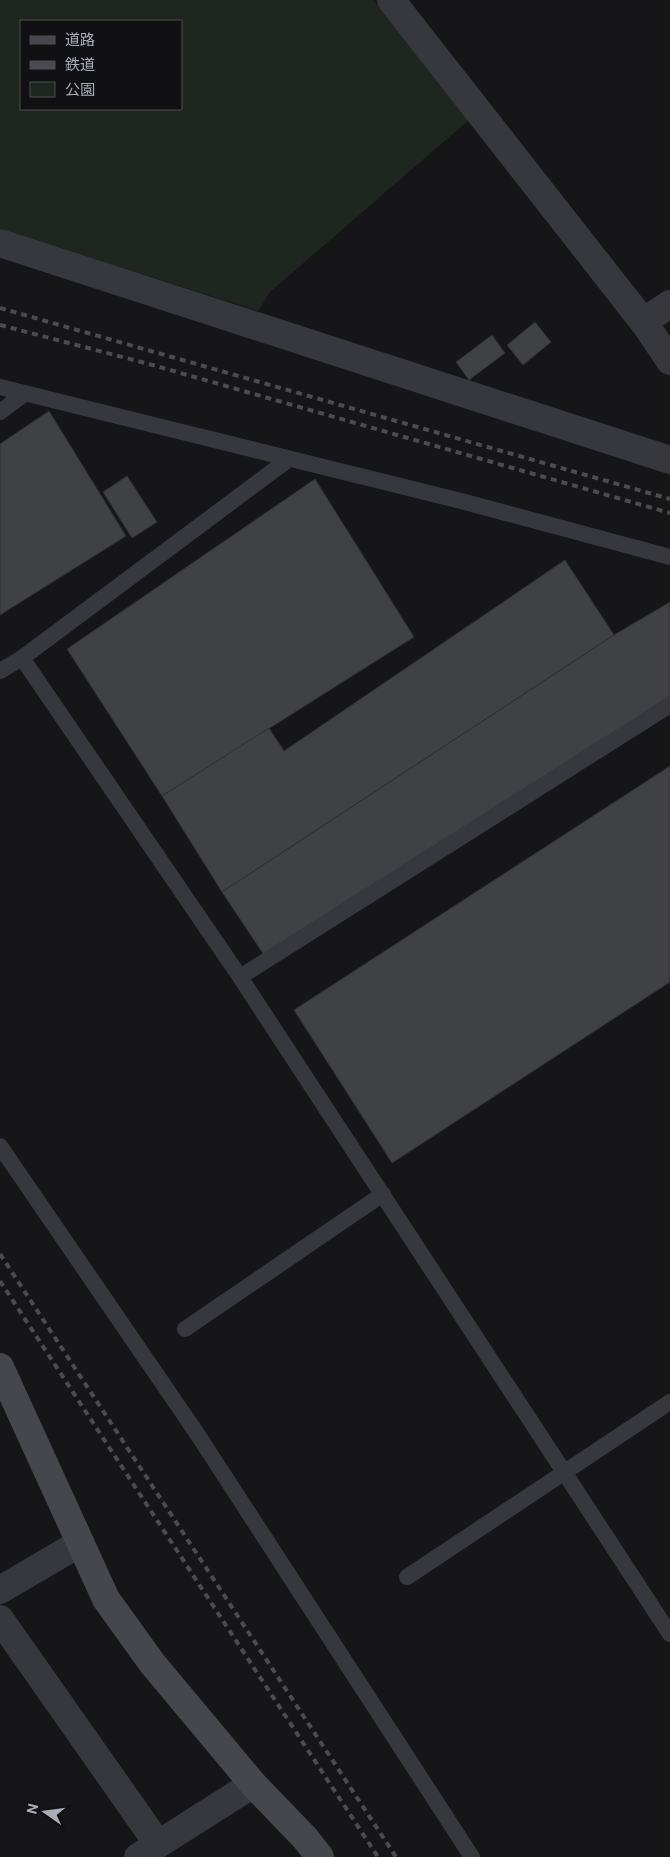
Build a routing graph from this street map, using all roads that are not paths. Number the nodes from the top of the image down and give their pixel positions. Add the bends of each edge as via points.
1 (392, 0) edge
2 (0, 243) edge
3 (670, 304) edge
4 (645, 324) junction
5 (670, 361) edge
6 (0, 387) edge
7 (24, 394) junction
8 (0, 412) edge
9 (289, 460) junction
10 (670, 460) edge
11 (670, 557) edge
12 (22, 658) junction
13 (0, 672) edge
14 (670, 704) edge
15 (240, 977) junction
16 (0, 1146) edge
17 (383, 1194) junction
18 (186, 1329) dead end
19 (0, 1367) edge
20 (670, 1402) edge
21 (565, 1472) junction
22 (80, 1543) junction
23 (407, 1577) dead end
24 (0, 1590) edge
25 (0, 1619) edge
26 (670, 1634) edge
27 (253, 1784) junction
28 (148, 1851) edge
29 (320, 1857) edge
30 (472, 1857) edge

1 - 4 street
2 - 10 street
3 - 4 street
4 - 5 street
6 - 7 lane
7 - 8 lane
7 - 9 lane
9 - 11 lane
9 - 12 lane
12 - 13 lane
12 - 15 lane
14 - 15 lane
15 - 17 lane
16 - 30 lane via 198,1435
17 - 18 lane
17 - 21 lane
19 - 22 street
20 - 21 lane
21 - 23 lane
21 - 26 lane
22 - 24 street
22 - 27 street via 106,1599 123,1623 152,1663
25 - 28 street
27 - 28 street
27 - 29 street

